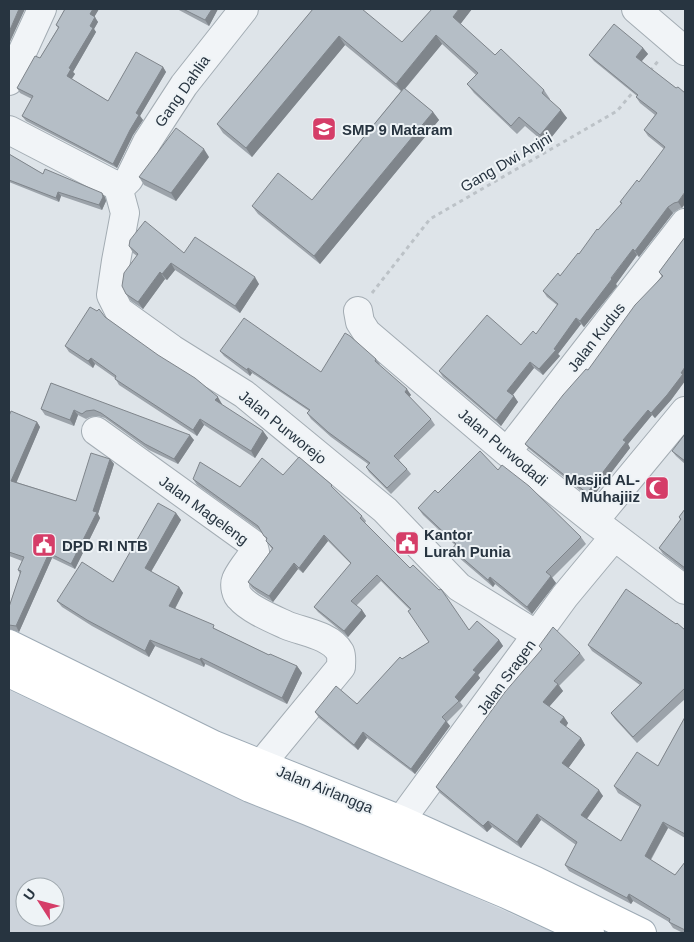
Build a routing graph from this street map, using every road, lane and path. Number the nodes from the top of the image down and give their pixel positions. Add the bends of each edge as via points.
1 (42, 9) edge
2 (244, 9) edge
3 (636, 9) edge
4 (680, 47) edge
5 (649, 73) edge
6 (9, 81) edge
7 (636, 88) edge
8 (9, 130) edge
9 (124, 183) junction
10 (685, 223) edge
11 (358, 311) joint
12 (685, 410) edge
13 (96, 432) dead end
14 (507, 452) junction
15 (604, 529) junction
16 (685, 590) edge
17 (537, 635) junction
18 (9, 644) edge
19 (9, 672) edge
20 (262, 763) junction
21 (250, 788) junction
22 (401, 820) junction
23 (590, 933) edge
24 (642, 933) edge

1 - 6 street
2 - 9 street, Gang Dahlia via 184,85
3 - 4 street
4 - 5 path
7 - 11 path, Gang Dwi Anjni via 617,111 430,219
8 - 9 street
9 - 17 street, Jalan Purworejo via 125,213 111,295 118,311 244,394 385,510 459,587
10 - 14 street, Jalan Kudus
11 - 14 street, Jalan Purwodadi via 367,333
12 - 15 street, Jalan Sragen
13 - 20 street, Jalan Mageleng via 253,544 255,552 235,581 238,598 286,625 329,641 342,655 341,667
14 - 15 street, Jalan Purwodadi
15 - 16 street, Jalan Purwodadi
15 - 17 street, Jalan Sragen via 565,596
17 - 22 street, Jalan Sragen
18 - 20 main road, Jalan Airlangga via 214,745
19 - 21 main road, Jalan Airlangga
20 - 21 street, Jalan Mageleng
20 - 22 main road, Jalan Airlangga
21 - 23 main road, Jalan Airlangga via 506,894
22 - 24 main road, Jalan Airlangga

